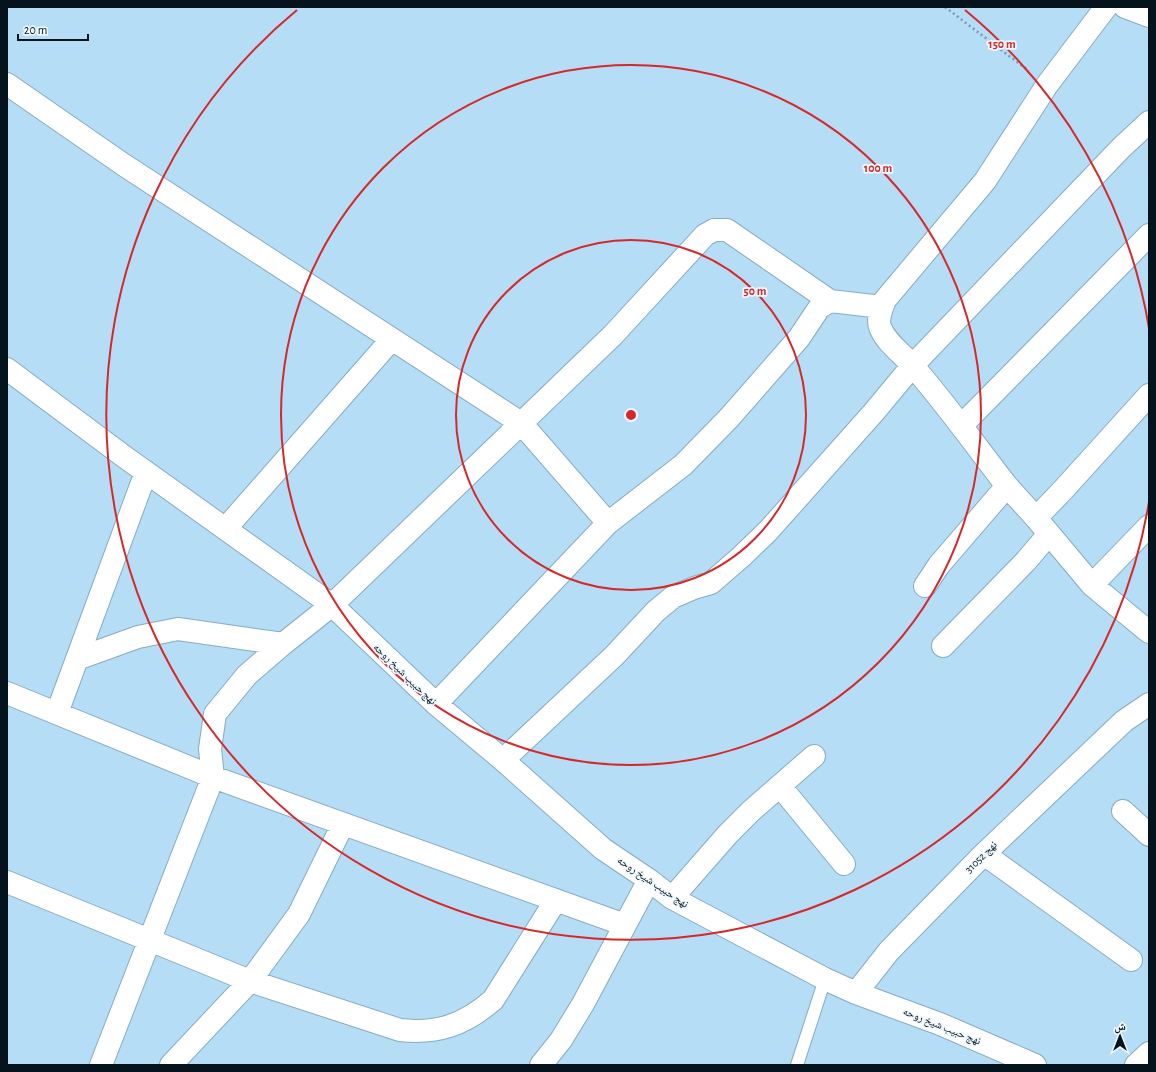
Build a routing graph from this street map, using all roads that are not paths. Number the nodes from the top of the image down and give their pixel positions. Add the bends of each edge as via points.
1 (1106, 7) edge
2 (1125, 7) edge
3 (1149, 16) edge
4 (7, 84) edge
5 (1149, 122) edge
6 (1149, 235) edge
7 (830, 301) junction
8 (882, 307) junction
9 (392, 339) junction
10 (913, 365) junction
11 (7, 369) edge
12 (1149, 395) edge
13 (521, 423) junction
14 (962, 425) junction
15 (146, 472) junction
16 (1007, 486) junction
17 (608, 523) junction
18 (1042, 526) junction
19 (226, 528) junction
20 (1146, 534) edge
21 (1092, 585) junction
22 (925, 586) dead end
23 (332, 604) junction
24 (1149, 632) edge
25 (283, 644) junction
26 (943, 646) dead end
27 (77, 659) junction
28 (7, 693) edge
29 (436, 704) junction
30 (1149, 704) edge
31 (57, 713) junction
32 (814, 756) dead end
33 (503, 760) junction
34 (213, 777) junction
35 (780, 786) junction
36 (1123, 811) dead end
37 (343, 824) junction
38 (1149, 835) edge
39 (984, 854) junction
40 (844, 864) dead end
41 (649, 880) junction
42 (7, 882) edge
43 (672, 898) junction
44 (556, 900) junction
45 (625, 925) junction
46 (150, 941) junction
47 (1131, 960) dead end
48 (824, 979) junction
49 (250, 981) junction
50 (856, 993) junction
51 (1149, 1053) edge
52 (101, 1065) edge
53 (171, 1065) edge
54 (541, 1065) edge
55 (797, 1065) edge
56 (1034, 1065) edge
57 (1136, 1065) edge

1 - 8 street via 1047,86 985,181 885,300
2 - 3 street
4 - 9 street via 124,165
5 - 10 street
6 - 14 street
7 - 8 street
7 - 13 street via 727,230 714,230 705,235 613,334
7 - 17 street via 819,308 799,338 729,418 683,465
8 - 10 street via 879,325 883,333
9 - 13 street
9 - 19 street
10 - 14 street
10 - 33 street via 768,531 711,583 673,597 656,611 614,656
11 - 15 street, نهج حبيب شيخ روحه
12 - 18 street via 1063,490
13 - 17 street
13 - 23 street
14 - 16 street
15 - 19 street, نهج حبيب شيخ روحه
15 - 27 street
16 - 18 street
16 - 22 street via 939,565
17 - 29 street
18 - 21 street
18 - 26 street via 1026,561
19 - 23 street, نهج حبيب شيخ روحه
20 - 21 street
21 - 24 street
23 - 25 street
23 - 29 street, نهج حبيب شيخ روحه
25 - 27 street via 178,629 138,637
25 - 34 street via 247,675 216,714 210,749
27 - 31 street
28 - 31 street
29 - 33 street, نهج حبيب شيخ روحه
30 - 39 street, نهج 31052 via 1124,722
31 - 34 street
32 - 35 street
33 - 41 street, نهج حبيب شيخ روحه via 604,849
34 - 37 street
34 - 46 street
35 - 40 street
35 - 43 street via 728,834
36 - 38 street
37 - 44 street
37 - 49 street via 299,914
39 - 47 street
39 - 50 street, نهج 31052 via 889,951
41 - 43 street, نهج حبيب شيخ روحه
41 - 45 street
42 - 46 street
43 - 48 street, نهج حبيب شيخ روحه
44 - 45 street
44 - 49 street via 493,1000 479,1012 446,1028 415,1032 400,1030
45 - 54 street via 583,1004 561,1040
46 - 49 street
46 - 52 street
48 - 50 street, نهج حبيب شيخ روحه
48 - 55 lane
49 - 53 street
50 - 56 street, نهج حبيب شيخ روحه via 940,1024
51 - 57 street

